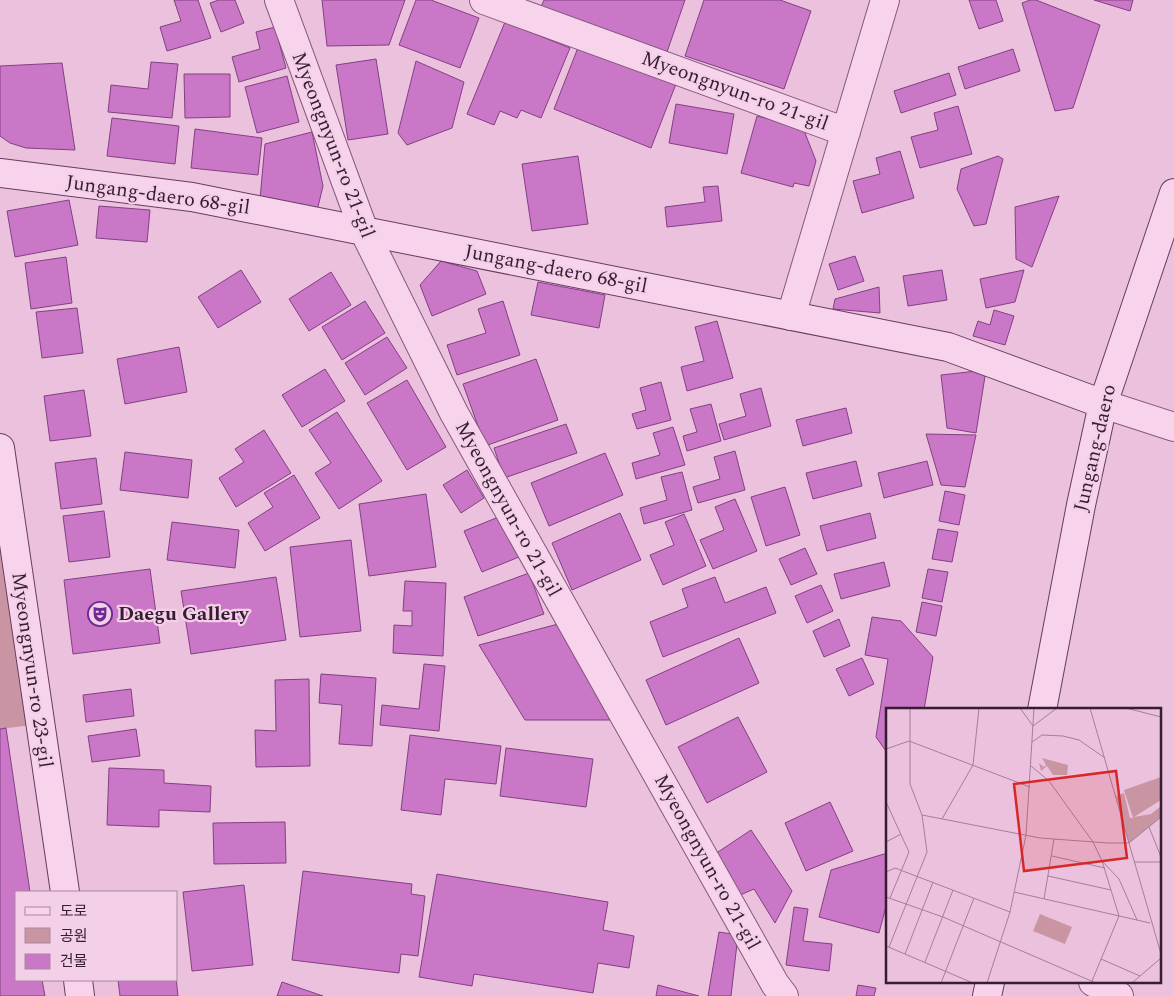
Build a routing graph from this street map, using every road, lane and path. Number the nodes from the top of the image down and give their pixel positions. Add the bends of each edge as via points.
1 (484, 0) edge
2 (885, 0) edge
3 (278, 2) edge
4 (846, 132) junction
5 (0, 173) edge
6 (1174, 193) edge
7 (364, 231) junction
8 (791, 316) junction
9 (1103, 404) junction
10 (1174, 428) edge
11 (0, 448) edge
12 (1042, 708) edge
13 (65, 891) edge
14 (78, 981) edge
15 (1098, 984) edge
16 (80, 996) edge
17 (784, 996) edge
18 (1119, 996) edge

1 - 4 street, Myeongnyun-ro 21-gil
2 - 4 street
3 - 7 street, Myeongnyun-ro 21-gil
4 - 8 street
5 - 7 street, Jungang-daero 68-gil via 192,197
6 - 9 street, Jungang-daero
7 - 8 street, Jungang-daero 68-gil
7 - 17 street, Myeongnyun-ro 21-gil via 454,412
8 - 9 street, Jungang-daero 68-gil via 948,347
9 - 10 street, Jungang-daero 68-gil
9 - 12 street, Jungang-daero
11 - 13 street, Myeongnyun-ro 23-gil
14 - 16 street
15 - 18 street

